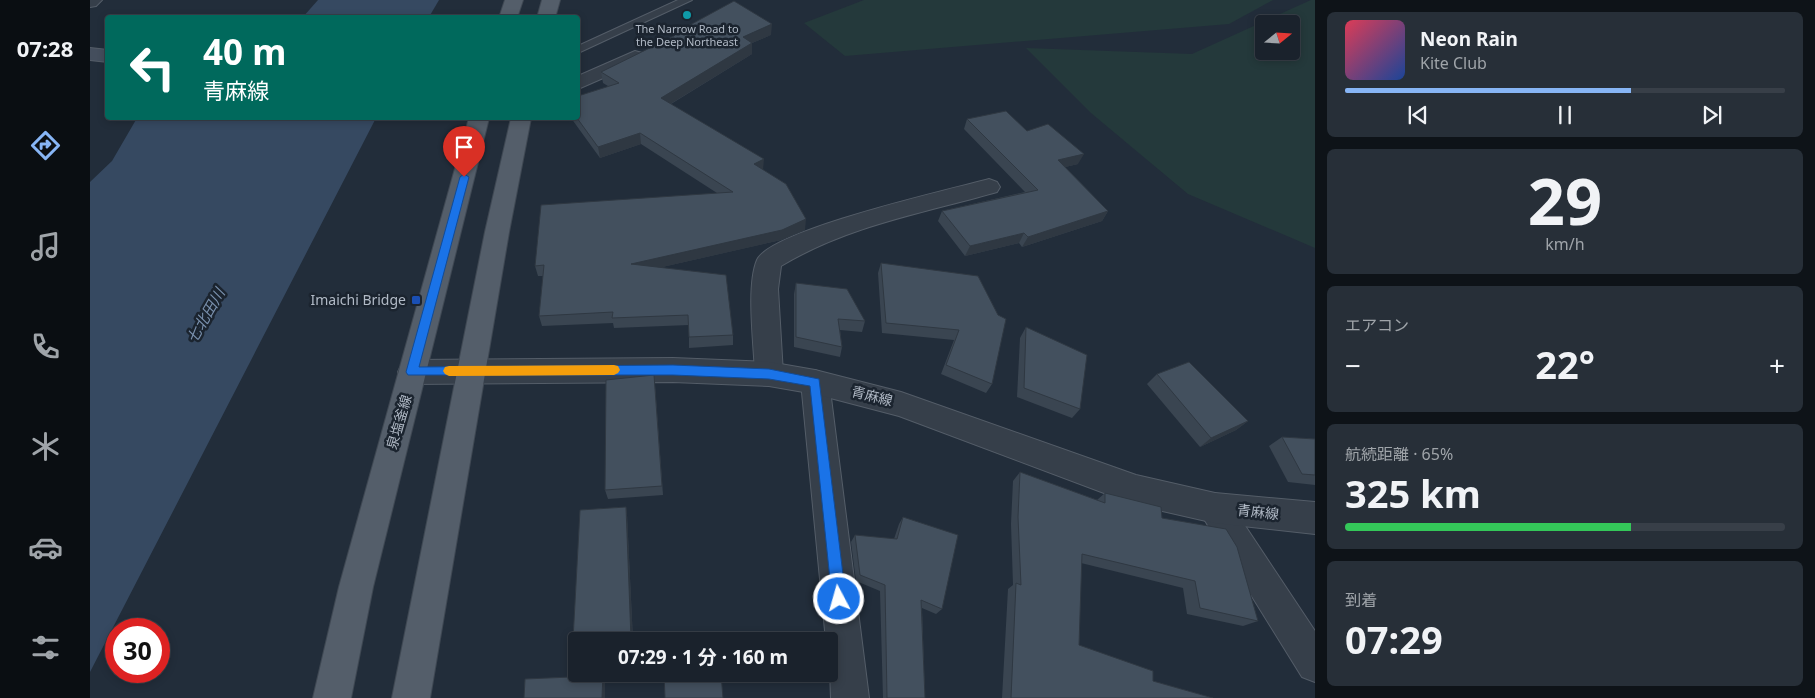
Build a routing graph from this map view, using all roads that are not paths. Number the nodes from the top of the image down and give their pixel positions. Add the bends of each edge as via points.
1 (514, 0) edge
2 (551, 0) edge
3 (687, 0) edge
4 (509, 15) edge
5 (547, 15) edge
6 (580, 49) edge
7 (649, 50) edge
8 (90, 54) edge
9 (105, 56) edge
10 (580, 82) edge
11 (478, 120) edge
12 (521, 120) edge
13 (989, 188) dead end
14 (471, 370) junction
15 (412, 372) junction
16 (769, 374) junction
17 (815, 382) junction
18 (1216, 508) junction
19 (1315, 518) edge
20 (1315, 664) edge
21 (332, 698) edge
22 (411, 698) edge
23 (850, 698) edge

1 - 4 main road
2 - 5 main road
3 - 6 lane
7 - 10 street
8 - 9 main road
11 - 15 main road, 泉塩釜線
12 - 14 main road
13 - 16 street via 845,225 800,243 769,261 765,289
14 - 15 street, 青麻線
14 - 16 street, 青麻線 via 673,370
14 - 22 main road
15 - 21 main road, 泉塩釜線 via 356,587
16 - 17 street, 青麻線
17 - 18 street, 青麻線 via 901,404 1136,490
17 - 23 street
18 - 19 street, 青麻線
18 - 20 street

